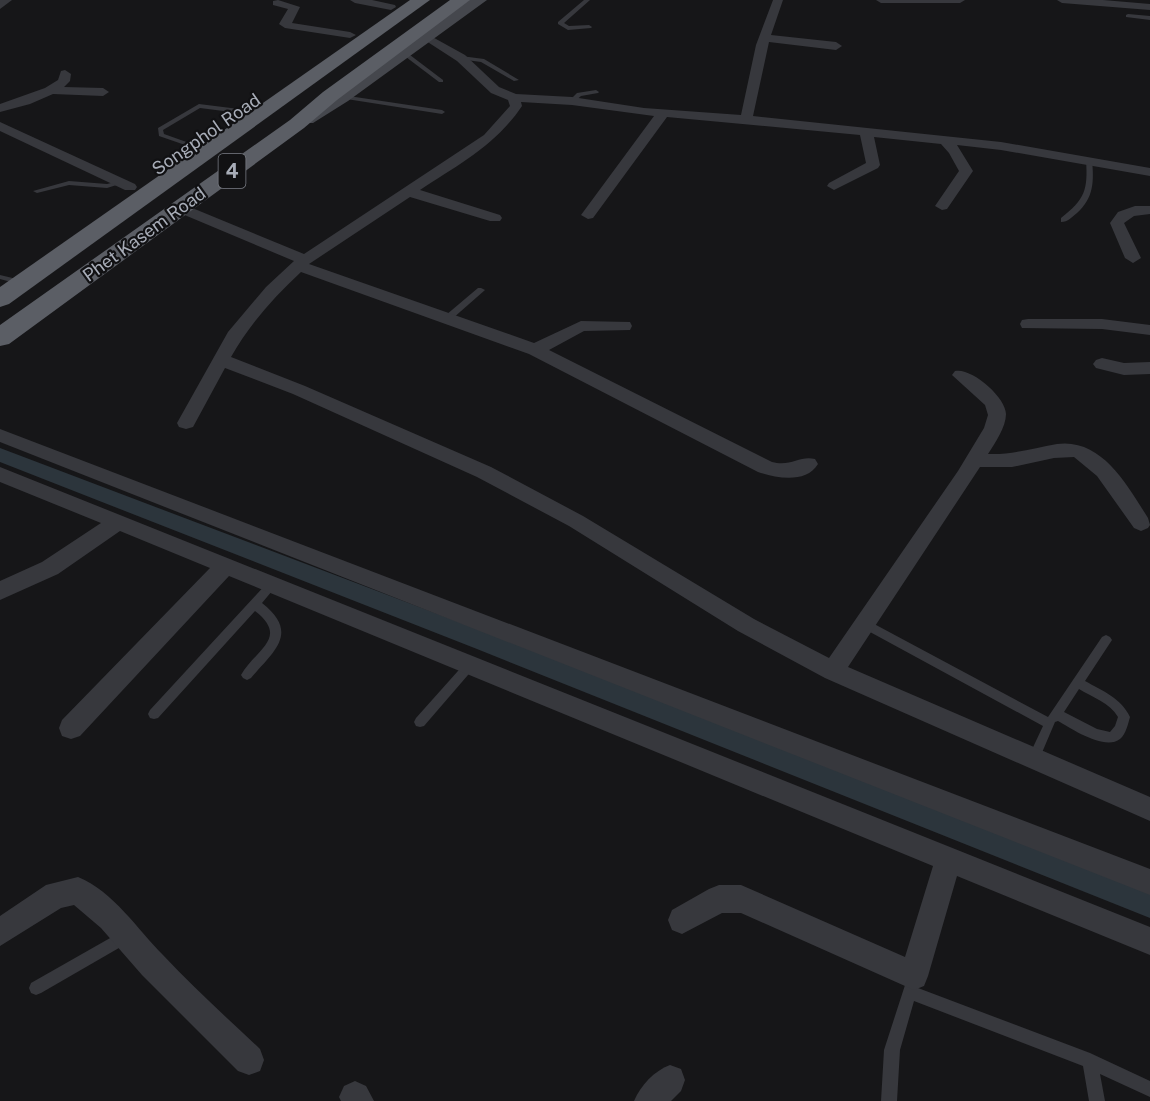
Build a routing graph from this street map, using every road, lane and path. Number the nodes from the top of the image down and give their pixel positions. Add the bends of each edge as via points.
1 (7, 0) edge
2 (355, 0) edge
3 (422, 0) edge
4 (460, 0) edge
5 (479, 0) edge
6 (586, 0) edge
7 (778, 0) edge
8 (880, 0) edge
9 (948, 0) edge
10 (960, 0) edge
11 (1062, 0) edge
12 (277, 3) dead end
13 (396, 4) edge
14 (0, 6) edge
15 (1127, 7) edge
16 (1150, 7) edge
17 (1150, 18) edge
18 (589, 27) dead end
19 (350, 35) junction
20 (427, 37) junction
21 (764, 38) junction
22 (836, 46) dead end
23 (404, 53) junction
24 (461, 58) junction
25 (65, 74) dead end
26 (516, 80) dead end
27 (441, 81) dead end
28 (51, 90) junction
29 (103, 92) dead end
30 (596, 92) dead end
31 (342, 97) junction
32 (514, 98) junction
33 (573, 102) junction
34 (0, 108) edge
35 (442, 112) dead end
36 (663, 113) junction
37 (245, 116) junction
38 (746, 120) junction
39 (297, 124) junction
40 (2, 130) edge
41 (866, 132) junction
42 (945, 140) junction
43 (190, 145) junction
44 (1089, 160) junction
45 (1150, 172) edge
46 (124, 185) junction
47 (834, 186) dead end
48 (37, 191) dead end
49 (410, 192) junction
50 (942, 206) dead end
51 (180, 208) junction
52 (1150, 210) edge
53 (588, 215) dead end
54 (495, 218) dead end
55 (1064, 220) dead end
56 (1133, 258) dead end
57 (302, 263) junction
58 (0, 277) edge
59 (22, 283) junction
60 (482, 290) dead end
61 (0, 299) edge
62 (449, 317) junction
63 (1028, 324) dead end
64 (624, 326) dead end
65 (1150, 330) edge
66 (0, 338) edge
67 (535, 350) junction
68 (221, 360) junction
69 (1102, 364) dead end
70 (1150, 368) edge
71 (961, 375) dead end
72 (186, 423) dead end
73 (0, 435) edge
74 (975, 460) junction
75 (808, 464) dead end
76 (0, 474) edge
77 (119, 522) junction
78 (1141, 523) dead end
79 (226, 566) junction
80 (272, 585) junction
81 (0, 591) edge
82 (255, 604) junction
83 (863, 623) junction
84 (1106, 640) dead end
85 (470, 665) junction
86 (833, 671) junction
87 (247, 675) dead end
88 (1077, 682) junction
89 (154, 714) dead end
90 (1053, 719) junction
91 (420, 722) dead end
92 (71, 728) dead end
93 (1034, 758) junction
94 (1150, 809) edge
95 (948, 859) junction
96 (1150, 882) edge
97 (682, 920) dead end
98 (0, 932) edge
99 (126, 936) junction
100 (1150, 941) edge
101 (912, 984) junction
102 (36, 988) dead end
103 (249, 1060) dead end
104 (1090, 1061) junction
105 (1150, 1089) edge
106 (889, 1101) edge
107 (1097, 1101) edge

1 - 14 street
2 - 13 street
3 - 37 highway, Phet Kasem Road / 4
4 - 39 highway, Phet Kasem Road / 4
5 - 20 main road, 4
6 - 18 lane via 560,23 568,28
7 - 21 street
8 - 9 street
9 - 10 street
11 - 15 street
12 - 19 street via 295,7 285,24 289,26
13 - 19 highway, Songphol Road
15 - 16 street
15 - 17 lane
19 - 37 highway, Songphol Road
20 - 23 main road, 4
20 - 24 street
21 - 22 street
21 - 38 street
23 - 27 lane
23 - 31 main road, 4
24 - 26 lane via 482,60
24 - 32 street via 495,90
25 - 28 street via 64,81
28 - 29 street
28 - 34 street
30 - 33 lane via 579,94
31 - 35 lane
31 - 39 main road, 4
32 - 33 street
32 - 49 street via 516,106 489,138
33 - 36 street
36 - 38 street
36 - 53 street
37 - 43 highway, Songphol Road
37 - 43 lane via 199,106 160,129 161,135
37 - 59 highway, Phet Kasem Road / 4
38 - 41 street
39 - 51 highway, Phet Kasem Road / 4
40 - 46 street
41 - 42 street
41 - 47 street via 873,165
42 - 44 street
42 - 50 street via 956,150 966,171
43 - 46 highway, Songphol Road
44 - 45 street
44 - 55 lane via 1089,196
46 - 48 lane via 69,183
46 - 59 highway, Songphol Road
49 - 54 street
49 - 57 street
51 - 57 street
51 - 66 highway, Phet Kasem Road / 4
52 - 56 street via 1127,211 1120,216 1118,223
57 - 62 street
57 - 68 street via 250,316
58 - 59 lane
59 - 61 highway, Phet Kasem Road / 4
60 - 62 lane
62 - 67 street
63 - 65 street via 1101,324
64 - 67 street via 581,326
67 - 75 street via 765,467 786,472
68 - 72 street
68 - 86 street via 484,472 576,521 746,625
69 - 70 street via 1124,369
71 - 74 street via 985,394 997,414
73 - 96 street
74 - 78 street via 1015,460 1067,450 1085,454 1107,476
74 - 83 street
76 - 77 street
77 - 79 street
77 - 81 street via 50,568
79 - 80 street
79 - 92 street
80 - 82 lane
80 - 85 street
82 - 87 lane via 274,621 277,633
82 - 89 lane
83 - 86 street
83 - 90 lane
84 - 88 lane
85 - 91 lane
85 - 95 street
86 - 93 street
88 - 90 lane
88 - 90 lane via 1120,709 1124,717 1119,731 1113,737 1103,738
90 - 93 lane
93 - 94 street
95 - 100 street
95 - 101 street
97 - 101 street via 719,899 741,899
98 - 99 street via 56,895 78,891
99 - 102 lane
99 - 103 street
101 - 104 lane
101 - 106 lane via 892,1050
104 - 105 lane
104 - 107 lane

